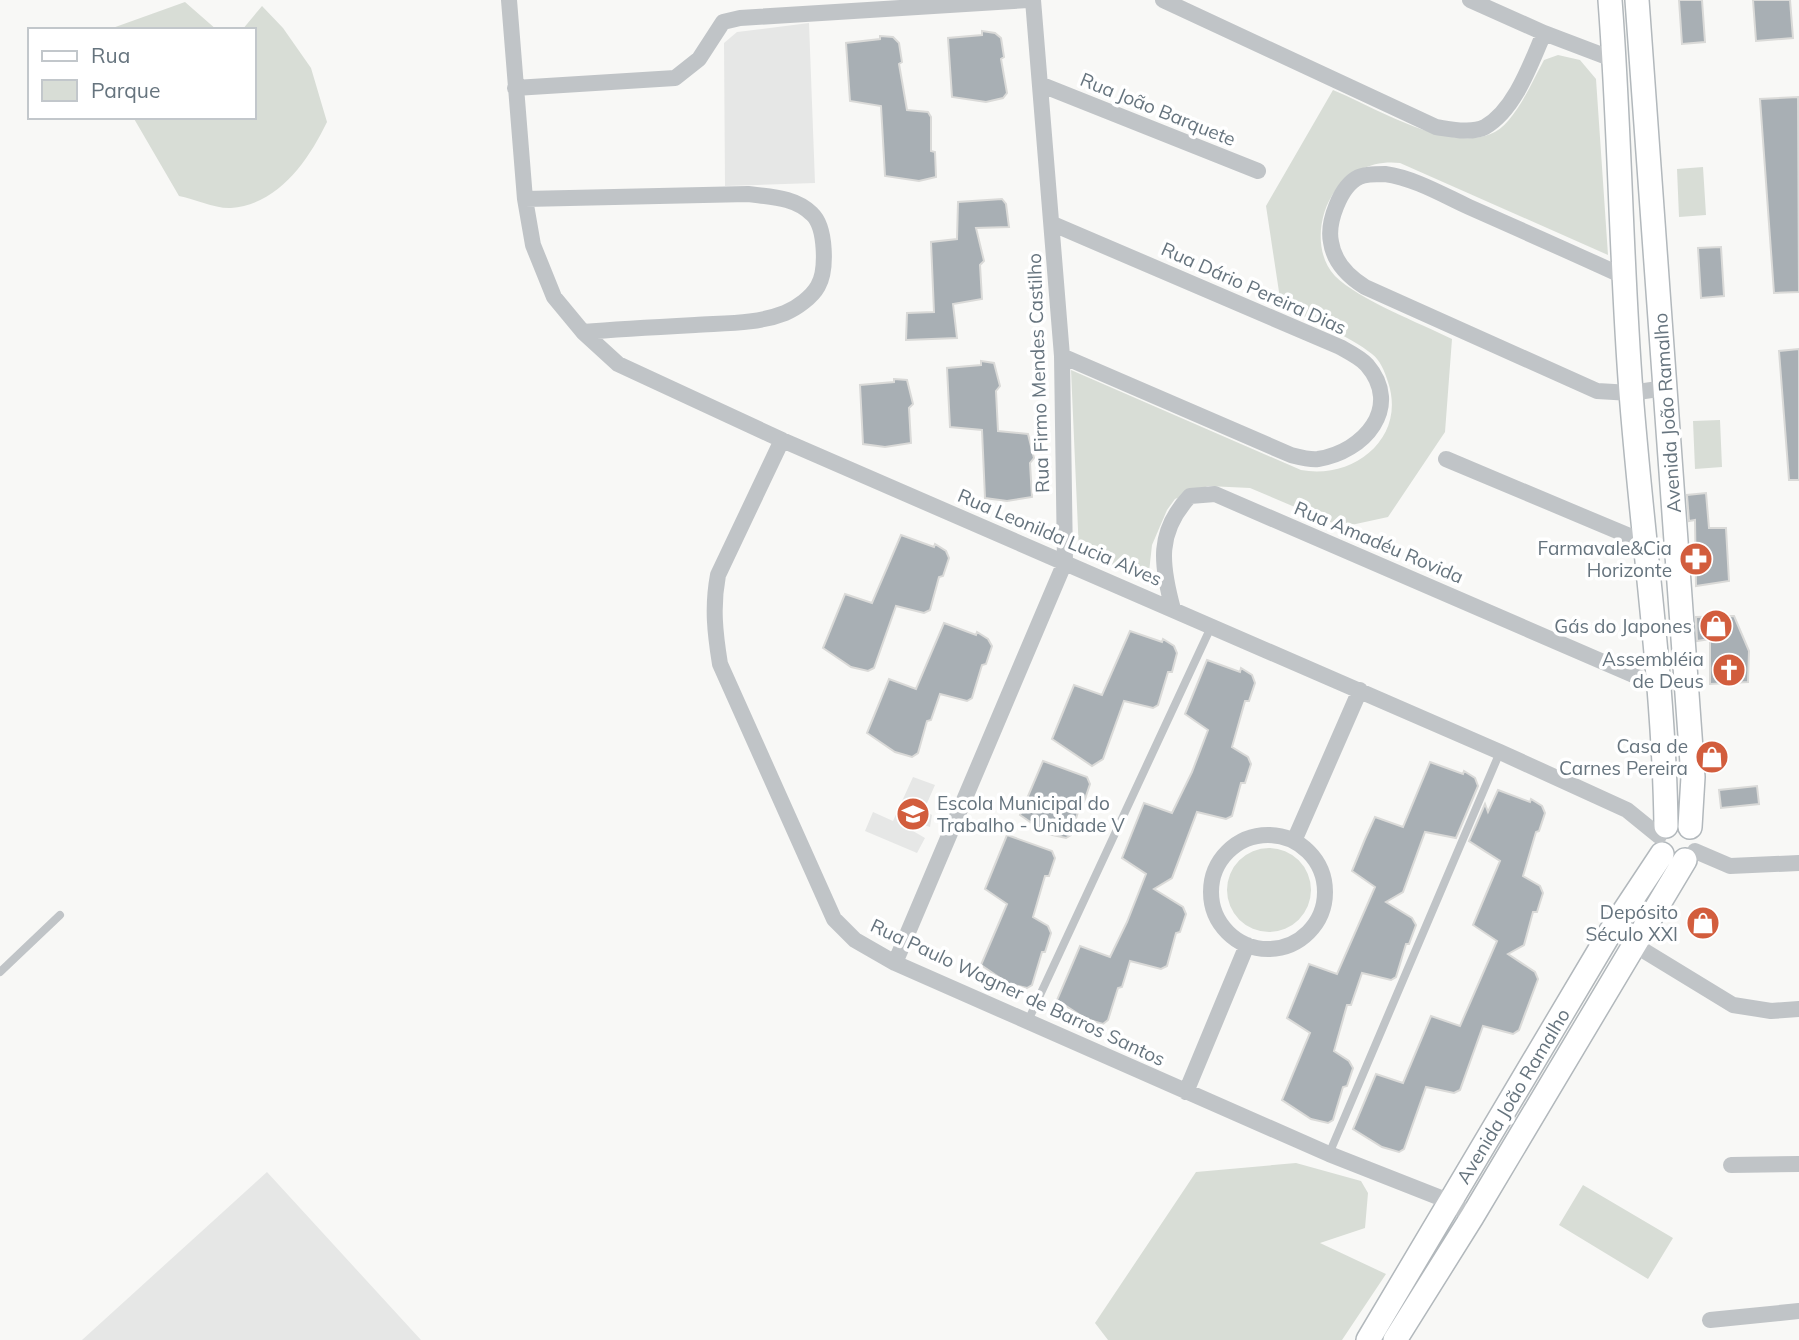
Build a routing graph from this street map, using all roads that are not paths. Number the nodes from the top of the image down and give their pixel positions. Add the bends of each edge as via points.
1 (509, 0) edge
2 (1028, 0) edge
3 (1033, 0) edge
4 (1163, 0) edge
5 (1470, 0) edge
6 (1610, 0) edge
7 (1637, 0) edge
8 (810, 7) edge
9 (1544, 33) junction
10 (1615, 60) junction
11 (1042, 85) junction
12 (515, 88) junction
13 (1258, 171) dead end
14 (525, 199) junction
15 (1053, 223) junction
16 (1625, 277) junction
17 (583, 332) junction
18 (1062, 356) junction
19 (1665, 388) junction
20 (1631, 393) junction
21 (782, 440) junction
22 (1446, 459) dead end
23 (1646, 543) junction
24 (1065, 562) junction
25 (1172, 609) junction
26 (1211, 627) junction
27 (1661, 687) junction
28 (1360, 691) junction
29 (1500, 752) junction
30 (1690, 827) junction
31 (1662, 839) junction
32 (1294, 841) junction
33 (1690, 855) junction
34 (1799, 863) edge
35 (60, 915) dead end
36 (1633, 944) junction
37 (1247, 945) junction
38 (895, 962) junction
39 (0, 972) edge
40 (1799, 1009) edge
41 (1027, 1023) junction
42 (1186, 1091) junction
43 (1329, 1154) junction
44 (1799, 1164) edge
45 (1731, 1165) dead end
46 (1451, 1202) junction
47 (1472, 1217) junction
48 (1799, 1311) edge
49 (1710, 1320) dead end
50 (1368, 1340) edge
51 (1395, 1340) edge

1 - 12 street, Rua Leonilda Lucia Alves
2 - 8 street
3 - 11 street, Rua Firmo Mendes Castilho
4 - 9 street via 1451,130 1485,127 1519,93
5 - 9 street
6 - 10 street, Avenida João Ramalho
7 - 19 street, Avenida João Ramalho
8 - 12 street via 723,22 699,59 675,78
9 - 10 street
10 - 16 street, Avenida João Ramalho
11 - 13 street, Rua João Barquete
11 - 15 street, Rua Firmo Mendes Castilho
12 - 14 street, Rua Leonilda Lucia Alves
14 - 17 street, Rua Leonilda Lucia Alves via 533,245 554,297
14 - 17 street via 766,196 796,202 814,215 821,230 818,286 786,312 750,322
15 - 18 street, Rua Firmo Mendes Castilho
15 - 18 street, Rua Dário Pereira Dias via 1340,346 1366,364 1380,386 1382,407 1376,424 1356,446 1317,459 1291,455
16 - 20 street, Avenida João Ramalho
16 - 20 street via 1421,185 1385,174 1360,176 1351,183 1341,196 1331,227 1330,242 1337,260 1365,287 1598,391
17 - 21 street, Rua Leonilda Lucia Alves via 618,364
18 - 24 street, Rua Firmo Mendes Castilho
19 - 20 street
19 - 30 street, Avenida João Ramalho via 1693,777
20 - 23 street, Avenida João Ramalho
21 - 24 street, Rua Leonilda Lucia Alves
21 - 38 street, Rua Paulo Wagner de Barros Santos via 719,575 713,625 720,664 834,919 855,940
22 - 23 street
23 - 27 street, Avenida João Ramalho
24 - 25 street, Rua Leonilda Lucia Alves
24 - 38 street, Rua Firmo Mendes Castilho
25 - 26 street, Rua Leonilda Lucia Alves
25 - 27 street, Rua Amadéu Rovida via 1163,559 1166,535 1175,512 1190,496 1215,494
26 - 28 street, Rua Leonilda Lucia Alves
26 - 41 lane
27 - 31 street, Avenida João Ramalho
28 - 29 street, Rua Leonilda Lucia Alves
28 - 32 street
29 - 31 street, Rua Leonilda Lucia Alves via 1627,810
29 - 43 lane
30 - 31 street via 1678,822
30 - 33 street via 1697,838
31 - 33 street via 1672,860
31 - 46 street, Avenida João Ramalho
32 - 37 street via 1310,852 1321,868 1326,887 1320,915 1303,938 1285,947
32 - 37 street via 1274,835 1244,841 1220,859 1212,878 1211,899 1229,934
33 - 34 street via 1730,866
33 - 36 street, Avenida João Ramalho
35 - 39 lane
36 - 40 street via 1733,1005 1771,1011
36 - 47 street, Avenida João Ramalho
37 - 42 street
38 - 41 street, Rua Paulo Wagner de Barros Santos
41 - 42 street, Rua Paulo Wagner de Barros Santos
42 - 43 street, Rua Paulo Wagner de Barros Santos
43 - 46 street, Rua Paulo Wagner de Barros Santos
44 - 45 street
46 - 47 street, Rua Paulo Wagner de Barros Santos
46 - 50 street, Avenida João Ramalho
47 - 51 street, Avenida João Ramalho
48 - 49 street

